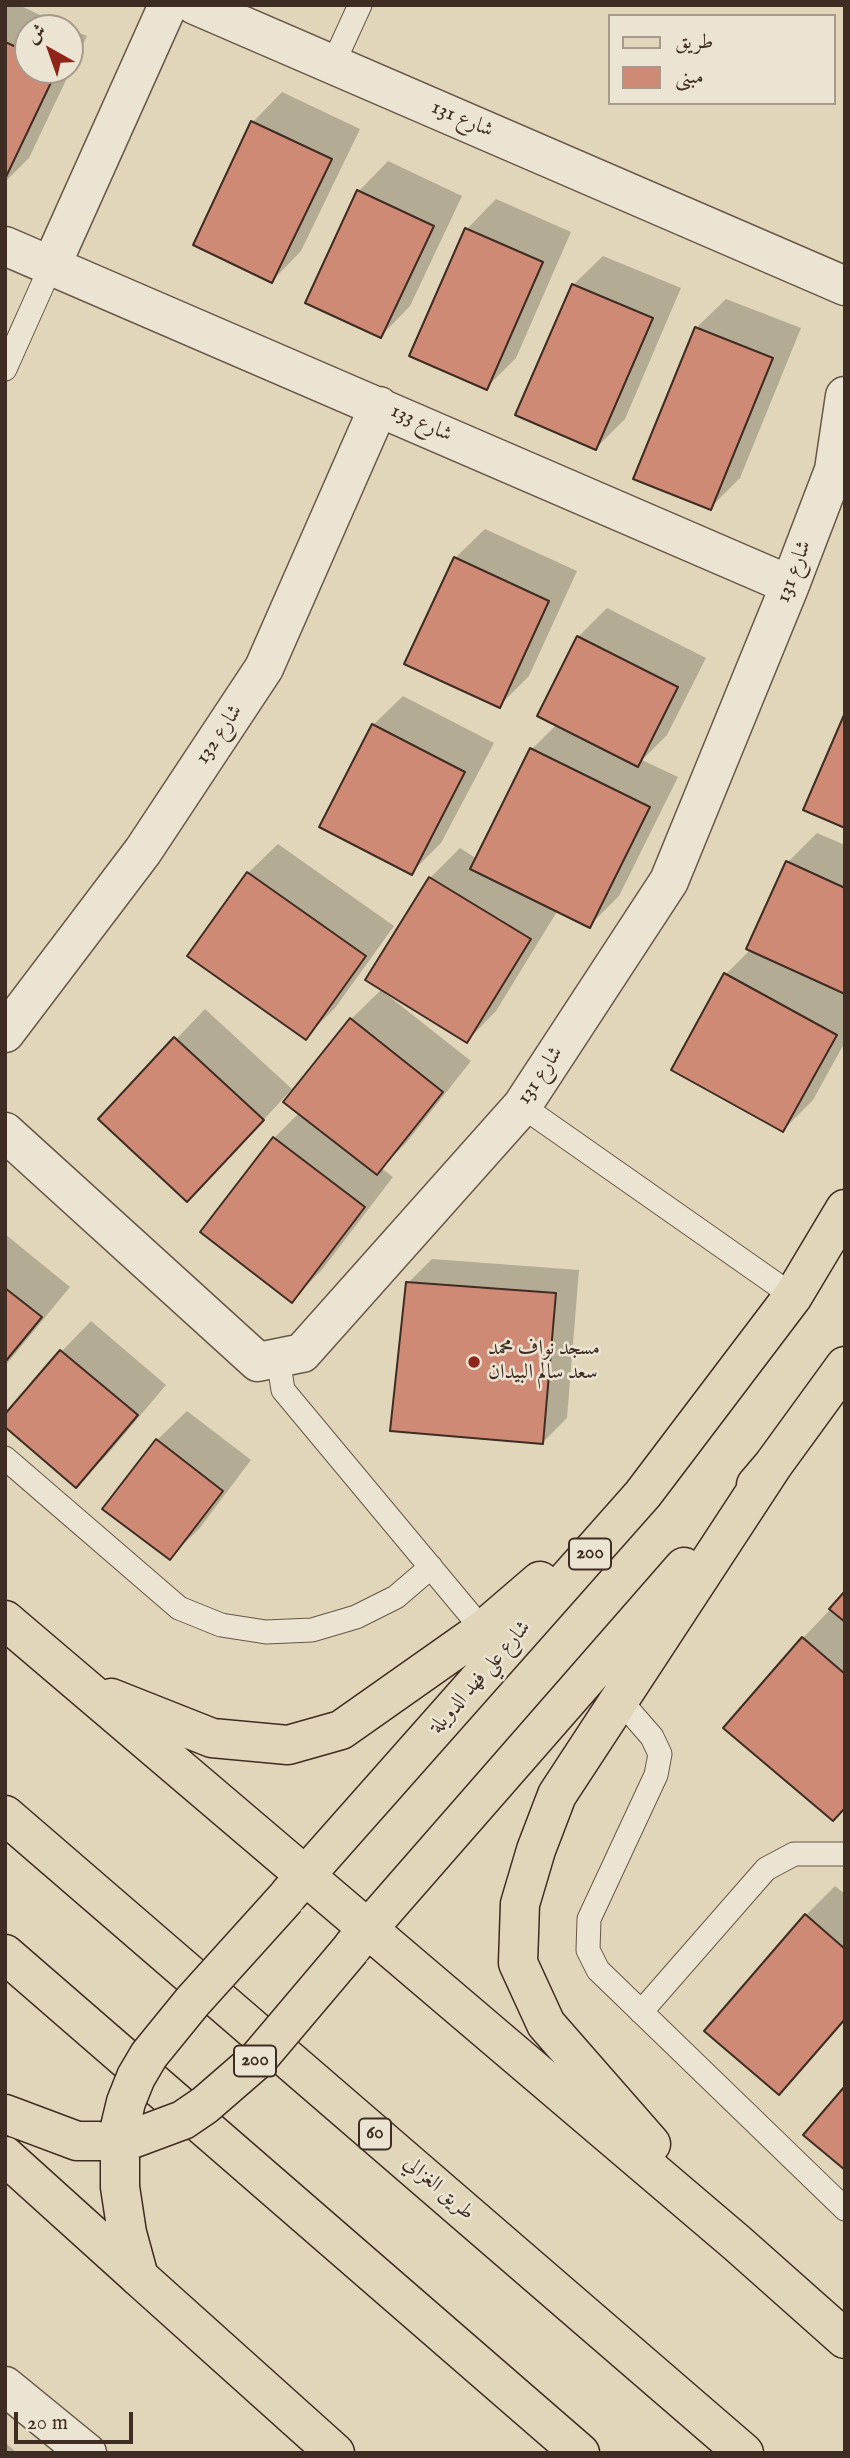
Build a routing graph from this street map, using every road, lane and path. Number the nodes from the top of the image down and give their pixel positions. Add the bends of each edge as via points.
1 (168, 5) edge
2 (195, 5) edge
3 (360, 5) edge
4 (333, 64) junction
5 (5, 246) edge
6 (51, 266) junction
7 (845, 286) edge
8 (5, 369) edge
9 (845, 396) edge
10 (379, 406) junction
11 (790, 585) junction
12 (5, 1032) edge
13 (522, 1106) junction
14 (5, 1132) edge
15 (845, 1209) edge
16 (793, 1296) junction
17 (278, 1358) junction
18 (845, 1366) edge
19 (5, 1458) edge
20 (773, 1465) junction
21 (643, 1494) junction
22 (431, 1567) junction
23 (5, 1620) edge
24 (483, 1630) junction
25 (81, 1686) junction
26 (619, 1699) junction
27 (5, 1815) edge
28 (845, 1854) edge
29 (296, 1887) junction
30 (360, 1938) junction
31 (5, 1954) edge
32 (641, 2012) junction
33 (5, 2114) edge
34 (124, 2136) junction
35 (5, 2156) edge
36 (845, 2209) edge
37 (737, 2243) junction
38 (139, 2277) junction
39 (845, 2339) edge
40 (5, 2386) edge
41 (87, 2453) edge
42 (335, 2453) edge
43 (580, 2453) edge
44 (744, 2453) edge

1 - 6 street
2 - 4 street, شارع 131
3 - 4 lane
4 - 7 street, شارع 131
5 - 6 street, شارع 133
6 - 8 lane
6 - 10 street, شارع 133
9 - 11 street, شارع 131 via 834,470
10 - 11 street, شارع 133
10 - 12 street, شارع 132 via 264,668 143,851
11 - 13 street, شارع 131 via 669,881
13 - 16 lane
13 - 17 street, شارع 131 via 302,1353
14 - 17 street via 258,1362
15 - 16 main road, شارع علي فهد الدويلة / 200
16 - 21 main road, شارع علي فهد الدويلة / 200
17 - 22 lane via 283,1390
18 - 20 main road, 200
19 - 22 lane via 179,1608 222,1625 266,1632 312,1630 356,1618 396,1597
20 - 26 main road
20 - 30 main road, 200
21 - 24 main road
21 - 29 main road, شارع علي فهد الدويلة / 200
22 - 24 lane
23 - 25 main road
24 - 25 main road via 341,1730 288,1745 212,1738
25 - 29 main road
26 - 32 lane via 652,1737 660,1754 656,1775 589,1919 588,1950 598,1970
26 - 37 main road via 557,1795 548,1817 520,1904 518,1963 547,2024
27 - 44 main road, طريق الغزالي / 60
28 - 32 lane via 794,1854 766,1869
29 - 30 main road
29 - 34 main road, شارع علي فهد الدويلة / 200, bridge via 149,2055 126,2102
30 - 34 main road, 200, bridge via 257,2059 205,2105 183,2120
30 - 37 main road
31 - 43 main road
32 - 36 lane
33 - 34 main road, 200 via 77,2141
34 - 38 main road, شارع علي فهد الدويلة / 200 via 120,2187
35 - 38 main road
37 - 39 main road
38 - 42 main road
40 - 41 street

